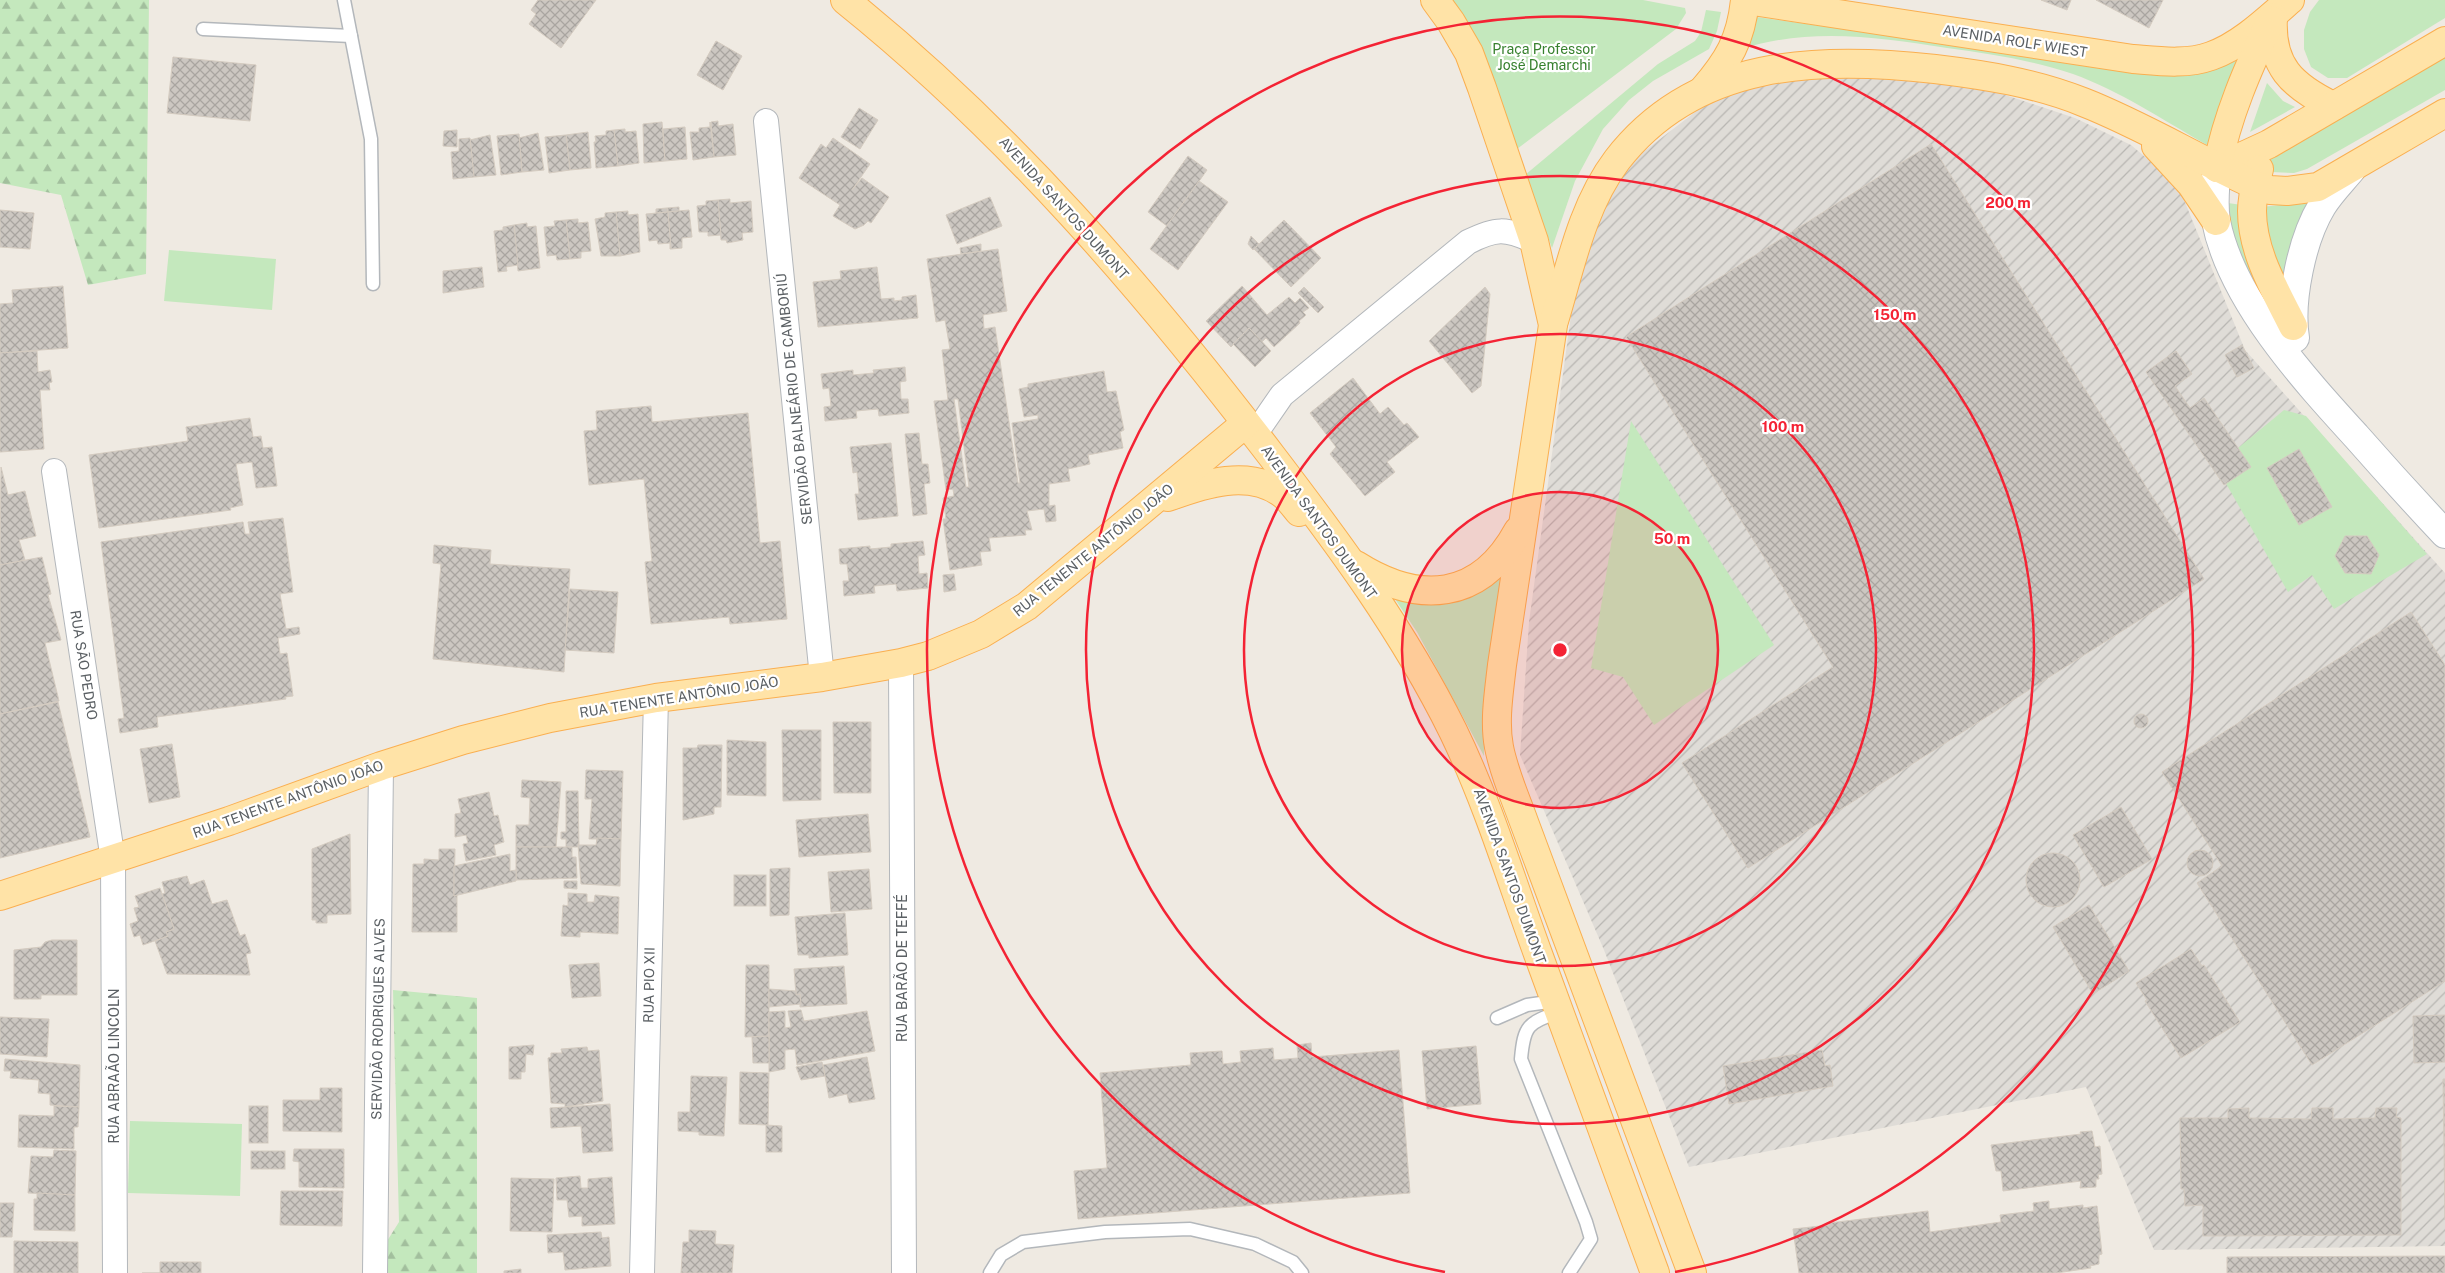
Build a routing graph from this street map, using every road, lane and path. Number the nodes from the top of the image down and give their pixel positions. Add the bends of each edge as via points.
1 (344, 0) edge
2 (845, 0) edge
3 (1434, 0) edge
4 (1746, 0) edge
5 (2281, 8) edge
6 (203, 29) dead end
7 (351, 36) junction
8 (2445, 41) edge
9 (1703, 90) junction
10 (2334, 106) junction
11 (2445, 113) edge
12 (766, 121) dead end
13 (2139, 129) junction
14 (2269, 144) junction
15 (2217, 168) junction
16 (2351, 170) junction
17 (2255, 185) junction
18 (2216, 221) junction
19 (1534, 241) junction
20 (372, 284) dead end
21 (1553, 325) junction
22 (2293, 326) junction
23 (2301, 376) junction
24 (1250, 429) junction
25 (54, 471) dead end
26 (1150, 504) junction
27 (1524, 521) junction
28 (2445, 534) edge
29 (1353, 563) junction
30 (1406, 644) junction
31 (901, 663) junction
32 (822, 677) junction
33 (656, 698) junction
34 (381, 766) junction
35 (113, 860) junction
36 (0, 896) edge
37 (1557, 1007) junction
38 (1497, 1018) dead end
39 (115, 1273) edge
40 (375, 1273) edge
41 (642, 1273) edge
42 (904, 1273) edge
43 (990, 1273) edge
44 (1302, 1273) edge
45 (1569, 1273) edge
46 (1655, 1273) edge
47 (1692, 1273) edge

1 - 7 lane
2 - 24 main road, AVENIDA SANTOS DUMONT via 1008,146 1102,248
3 - 19 main road via 1469,53
4 - 5 main road, AVENIDA ROLF WIEST via 2165,62 2211,56 2238,42
4 - 9 main road via 1734,48 1724,66
5 - 10 main road via 2272,35 2276,55 2285,72 2298,87
5 - 15 main road via 2233,107
6 - 7 lane
7 - 20 lane via 371,139
8 - 10 main road
9 - 13 main road via 1772,69 1846,62 1878,63 1971,73 2040,88 2084,102
9 - 21 main road via 1666,112 1639,135 1601,185 1586,219
10 - 14 main road
11 - 16 main road
12 - 32 street, SERVIDÃO BALNEÁRIO DE CAMBORIÚ
13 - 15 main road
13 - 18 main road via 2172,160
14 - 15 main road
14 - 17 main road
15 - 17 main road
15 - 18 street
16 - 17 main road via 2318,187 2300,191 2270,190
16 - 22 street via 2322,207 2305,247 2295,292
17 - 22 main road via 2252,209 2256,246
18 - 23 street via 2240,284
19 - 21 main road
19 - 24 street, RUA TENENTE ANTÔNIO JOÃO via 1517,233 1496,230 1468,242 1282,395
21 - 27 main road
22 - 23 street
23 - 28 street
24 - 26 main road, RUA TENENTE ANTÔNIO JOÃO
24 - 29 main road, AVENIDA SANTOS DUMONT
25 - 35 street, RUA SÃO PEDRO
26 - 30 main road via 1200,485 1227,480 1273,488 1300,513 1373,611
26 - 31 main road, RUA TENENTE ANTÔNIO JOÃO via 1004,622 956,645
27 - 29 main road via 1498,561 1483,574 1447,589 1408,590 1373,576
27 - 47 main road via 1502,665 1497,719 1499,746 1524,822
29 - 30 main road, AVENIDA SANTOS DUMONT
30 - 37 main road, AVENIDA SANTOS DUMONT via 1470,768
31 - 32 main road, RUA TENENTE ANTÔNIO JOÃO
31 - 42 street, RUA BARÃO DE TEFFÉ
32 - 33 main road, RUA TENENTE ANTÔNIO JOÃO
33 - 34 main road, RUA TENENTE ANTÔNIO JOÃO via 550,718 463,740
33 - 41 street, RUA PIO XII
34 - 35 main road, RUA TENENTE ANTÔNIO JOÃO
34 - 40 street, SERVIDÃO RODRIGUES ALVES
35 - 36 main road, RUA TENENTE ANTÔNIO JOÃO
35 - 39 street, RUA ABRAÃO LINCOLN
37 - 38 lane via 1527,1005
37 - 45 lane via 1533,1021 1523,1037 1521,1059 1586,1222 1590,1240
37 - 46 main road, AVENIDA SANTOS DUMONT
43 - 44 lane via 1001,1255 1023,1242 1105,1232 1190,1229 1255,1244 1293,1262

